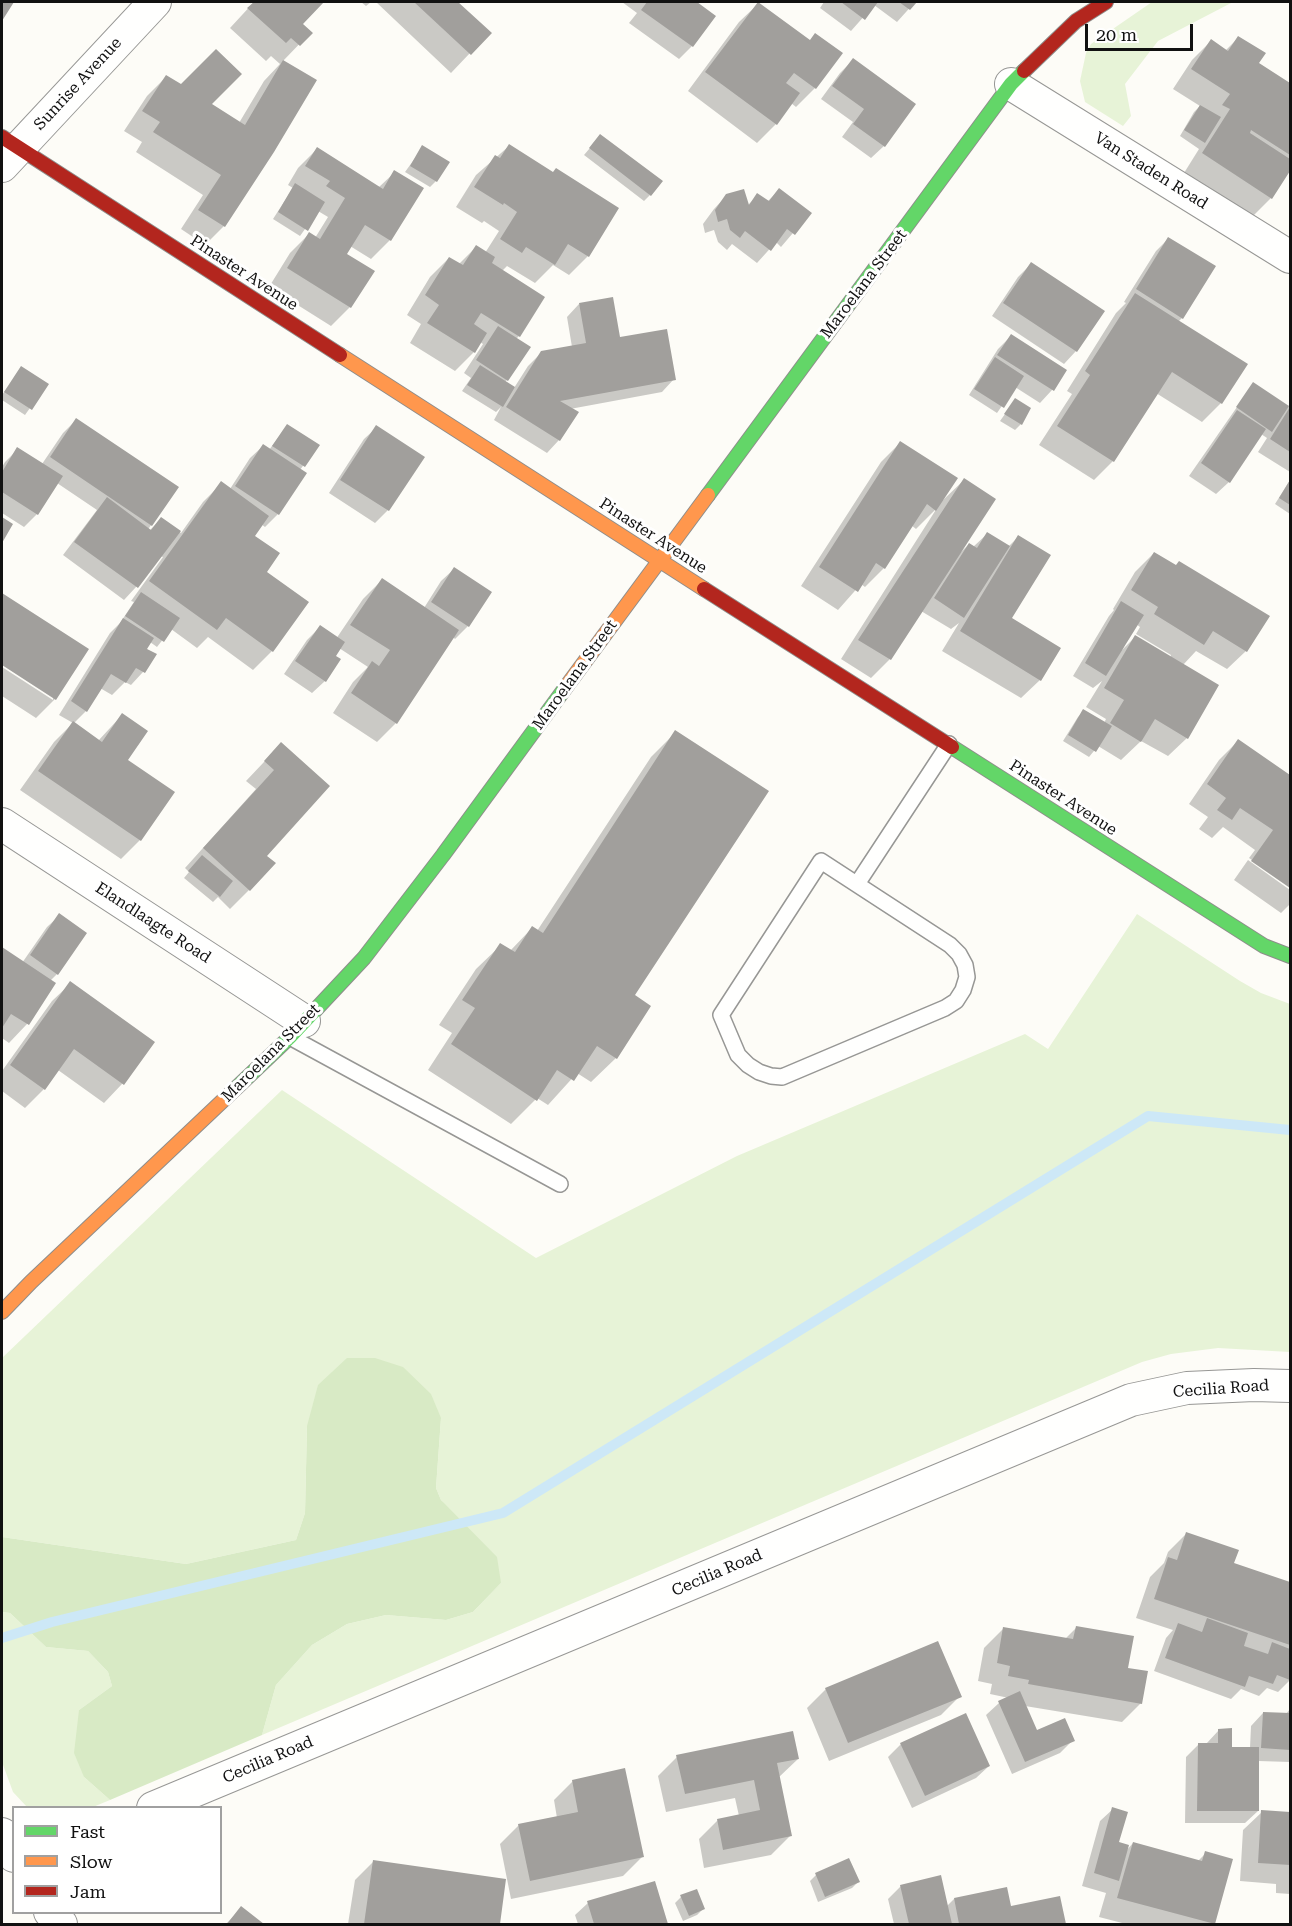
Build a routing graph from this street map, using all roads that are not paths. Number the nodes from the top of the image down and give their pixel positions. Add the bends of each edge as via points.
1 (155, 2) edge
2 (1106, 2) edge
3 (1011, 84) junction
4 (7, 150) edge
5 (1290, 257) edge
6 (659, 560) junction
7 (949, 744) junction
8 (2, 824) edge
9 (857, 884) junction
10 (1290, 956) edge
11 (297, 1029) junction
12 (560, 1184) dead end
13 (2, 1312) edge
14 (1290, 1386) edge
15 (158, 1806) edge
16 (2, 1834) edge
17 (12, 1852) edge

1 - 4 street, Sunrise Avenue
2 - 3 street, Maroelana Street via 1077,21
3 - 5 street, Van Staden Road
3 - 6 street, Maroelana Street
4 - 6 street, Pinaster Avenue
6 - 7 street, Pinaster Avenue
6 - 11 street, Maroelana Street via 364,958
7 - 9 lane
7 - 10 street, Pinaster Avenue via 1264,946
8 - 11 street, Elandlaagte Road
9 - 9 lane via 950,945 965,965 963,990 945,1008 782,1077 759,1072 738,1055 721,1015 821,861
11 - 12 lane, Elandlaagte Road
11 - 13 street, Maroelana Street
14 - 15 street, Cecilia Road via 1187,1388 1131,1400
16 - 17 street

